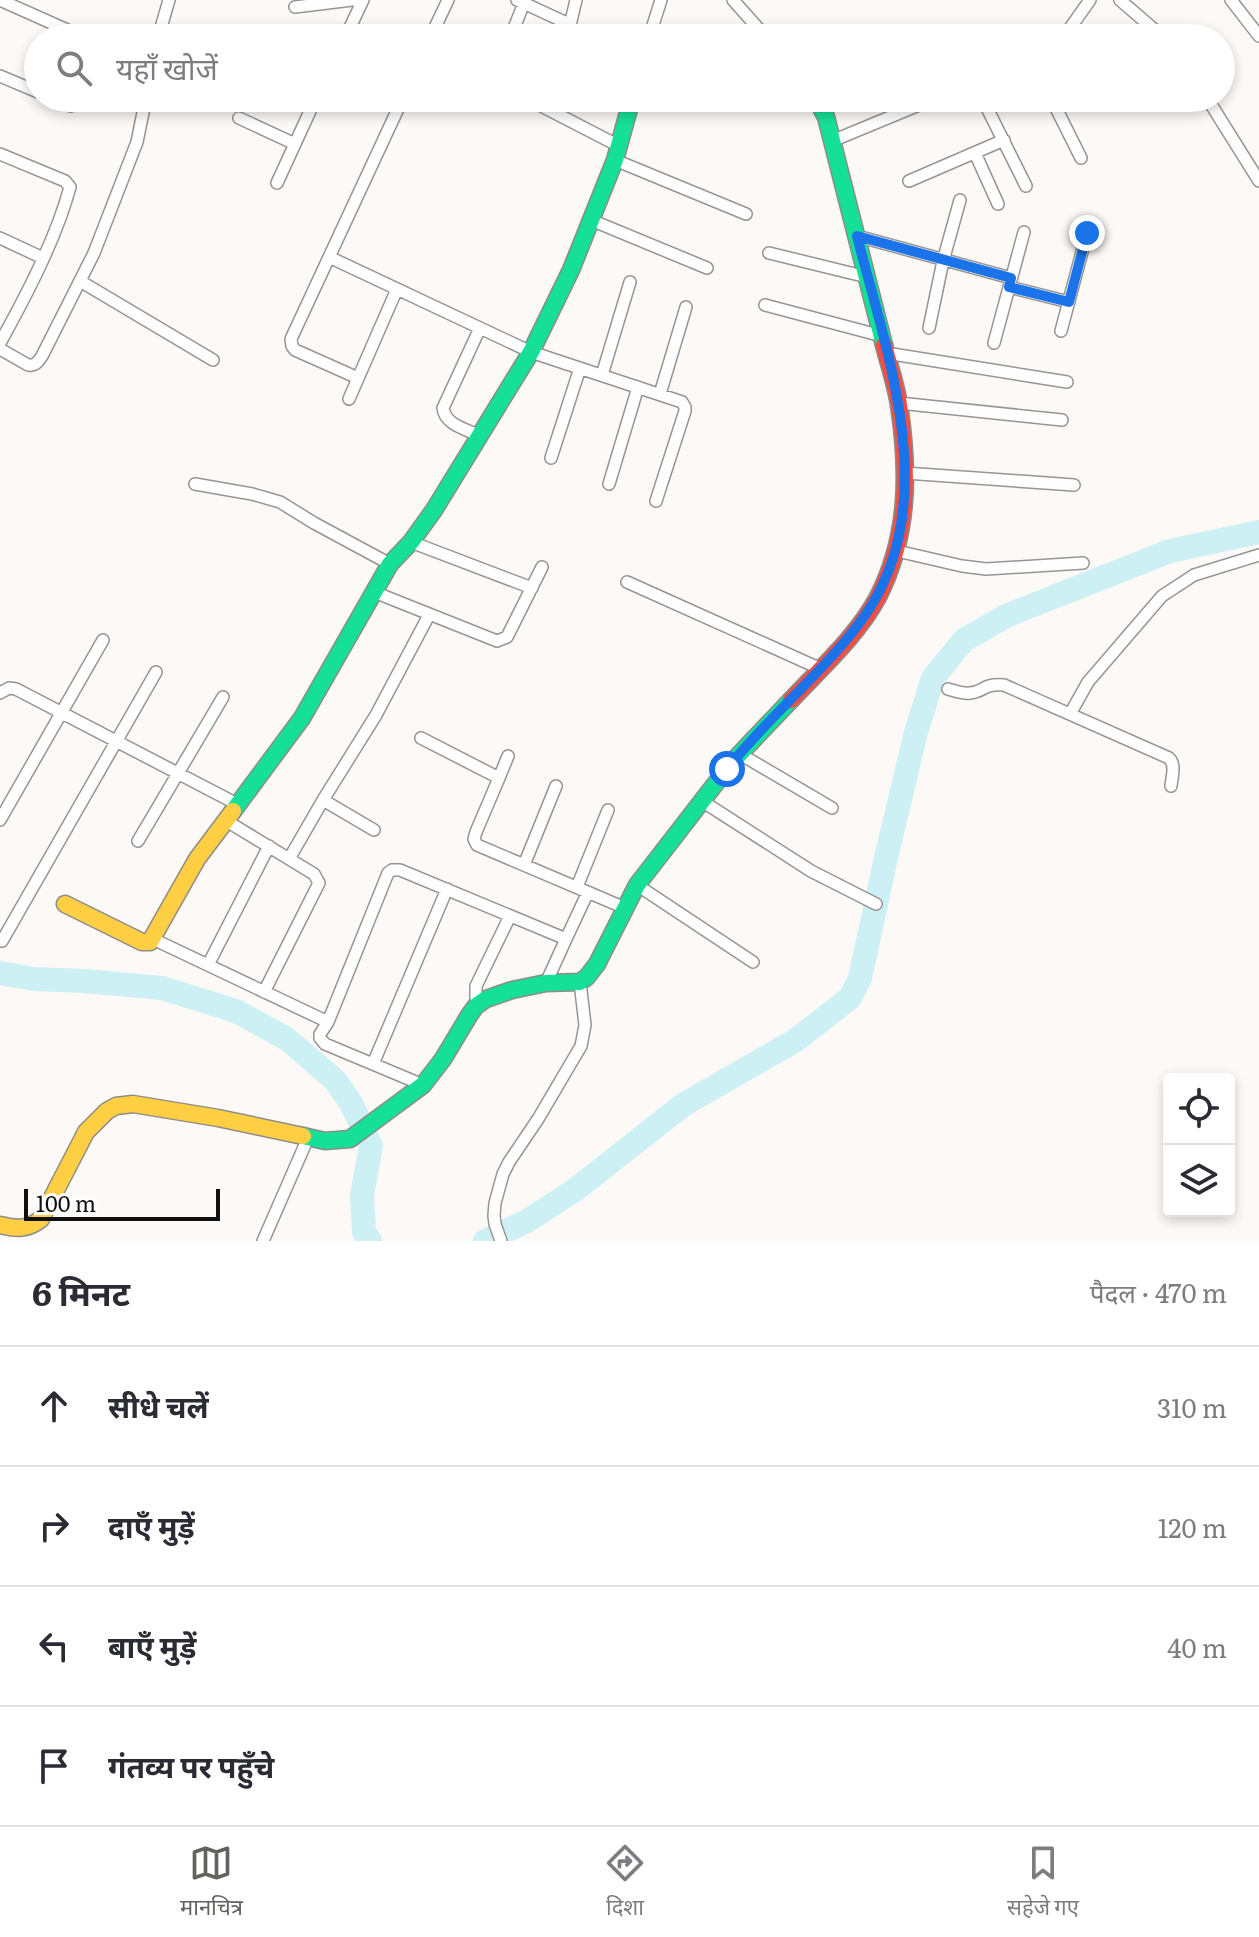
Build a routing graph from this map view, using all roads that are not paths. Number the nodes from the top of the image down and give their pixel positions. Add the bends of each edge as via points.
1 (0, 0) edge
2 (169, 0) edge
3 (352, 0) edge
4 (363, 0) edge
5 (448, 0) edge
6 (576, 0) edge
7 (661, 0) edge
8 (733, 0) edge
9 (1090, 0) edge
10 (1120, 0) edge
11 (1231, 0) edge
12 (520, 1) edge
13 (295, 7) dead end
14 (54, 24) edge
15 (162, 24) edge
16 (352, 24) edge
17 (437, 24) edge
18 (514, 24) edge
19 (569, 24) edge
20 (571, 24) edge
21 (653, 24) edge
22 (754, 24) edge
23 (1073, 24) edge
24 (1148, 24) edge
25 (1258, 30) edge
26 (0, 76) edge
27 (24, 86) edge
28 (143, 112) edge
29 (310, 112) edge
30 (396, 112) edge
31 (559, 112) edge
32 (628, 112) edge
33 (823, 112) edge
34 (902, 112) edge
35 (989, 112) edge
36 (1058, 112) edge
37 (1216, 112) edge
38 (239, 118) dead end
39 (1004, 140) junction
40 (832, 141) junction
41 (295, 144) junction
42 (617, 153) junction
43 (975, 153) junction
44 (0, 154) edge
45 (1081, 158) dead end
46 (909, 181) dead end
47 (1259, 181) edge
48 (277, 183) dead end
49 (1026, 186) dead end
50 (960, 200) dead end
51 (998, 204) dead end
52 (746, 214) dead end
53 (591, 220) junction
54 (1024, 232) dead end
55 (1087, 233) dead end
56 (857, 236) junction
57 (0, 238) edge
58 (769, 253) dead end
59 (329, 257) junction
60 (43, 258) junction
61 (943, 261) junction
62 (707, 268) dead end
63 (867, 277) junction
64 (80, 281) junction
65 (630, 282) dead end
66 (1010, 282) junction
67 (397, 289) junction
68 (1069, 302) junction
69 (765, 305) dead end
70 (686, 307) dead end
71 (480, 328) junction
72 (929, 328) dead end
73 (1061, 331) dead end
74 (994, 343) dead end
75 (884, 345) junction
76 (0, 346) edge
77 (531, 352) junction
78 (213, 360) dead end
79 (580, 368) junction
80 (602, 375) junction
81 (358, 378) junction
82 (1067, 382) dead end
83 (638, 387) junction
84 (660, 394) junction
85 (349, 399) dead end
86 (899, 403) junction
87 (1062, 420) dead end
88 (480, 436) junction
89 (551, 458) dead end
90 (905, 473) junction
91 (195, 484) dead end
92 (609, 484) dead end
93 (1074, 485) dead end
94 (656, 501) dead end
95 (411, 542) junction
96 (897, 551) junction
97 (1259, 555) edge
98 (1083, 563) dead end
99 (390, 564) junction
100 (542, 567) dead end
101 (627, 582) dead end
102 (532, 588) junction
103 (374, 592) junction
104 (429, 615) junction
105 (103, 640) dead end
106 (821, 669) junction
107 (156, 672) dead end
108 (948, 689) dead end
109 (0, 693) edge
110 (223, 697) dead end
111 (61, 712) junction
112 (1070, 714) junction
113 (421, 738) dead end
114 (116, 740) junction
115 (740, 754) junction
116 (508, 756) dead end
117 (178, 772) junction
118 (499, 778) junction
119 (556, 786) dead end
120 (1171, 786) dead end
121 (323, 800) junction
122 (702, 801) junction
123 (237, 804) junction
124 (832, 808) dead end
125 (608, 810) dead end
126 (0, 820) edge
127 (225, 820) junction
128 (374, 830) dead end
129 (138, 841) dead end
130 (269, 846) junction
131 (289, 859) junction
132 (524, 865) junction
133 (637, 885) junction
134 (447, 889) junction
135 (582, 890) junction
136 (65, 904) dead end
137 (876, 904) dead end
138 (625, 908) junction
139 (0, 913) edge
140 (510, 916) junction
141 (14, 921) junction
142 (153, 939) junction
143 (566, 939) junction
144 (2, 941) dead end
145 (753, 962) dead end
146 (208, 965) junction
147 (580, 982) junction
148 (546, 983) junction
149 (264, 992) junction
150 (476, 1006) junction
151 (328, 1022) junction
152 (373, 1064) junction
153 (423, 1085) junction
154 (308, 1138) junction
155 (0, 1225) edge
156 (263, 1241) edge
157 (501, 1241) edge

1 - 14 street
2 - 15 street
3 - 13 street
4 - 16 street
5 - 17 street
6 - 20 street
7 - 21 street
8 - 22 street
9 - 23 street
10 - 24 street
11 - 25 street
12 - 18 street
12 - 19 street
26 - 27 street
28 - 64 street via 137,142
29 - 41 street
30 - 59 street
31 - 42 street
32 - 42 street
33 - 40 street
34 - 40 street
35 - 39 street
36 - 45 street
37 - 47 street
38 - 41 street
39 - 43 street
39 - 49 street
40 - 56 street
41 - 48 street
42 - 52 street
42 - 53 street
43 - 46 street
43 - 51 street
44 - 60 street via 69,184
50 - 61 street
53 - 62 street
53 - 77 street
54 - 66 street
55 - 68 street
56 - 61 street
56 - 63 street
57 - 60 street
58 - 63 street
59 - 67 street
59 - 81 street via 292,346
60 - 76 street
61 - 66 street
61 - 72 street
63 - 75 street
64 - 76 street via 37,363 28,365
64 - 78 street
65 - 80 street
66 - 68 street
66 - 74 street
67 - 71 street
67 - 81 street
68 - 73 street
69 - 75 street
70 - 84 street
71 - 77 street
71 - 88 street via 443,408 450,422
75 - 82 street
75 - 86 street
77 - 79 street
77 - 88 street
79 - 80 street
79 - 89 street
80 - 83 street
81 - 85 street
83 - 84 street
83 - 92 street
84 - 94 street via 685,407
86 - 87 street
86 - 90 street
88 - 95 street
90 - 93 street
90 - 96 street
91 - 99 street via 280,502
95 - 99 street
95 - 102 street
96 - 98 street via 986,569
96 - 106 street via 870,609
97 - 112 street via 1194,575 1162,596 1088,682
99 - 103 street
100 - 102 street
101 - 106 street
102 - 104 street via 502,640
103 - 104 street
103 - 123 street via 302,718
104 - 121 street
105 - 111 street
106 - 115 street
107 - 114 street
108 - 112 street via 968,693 1004,685
109 - 111 street via 16,689
110 - 117 street
111 - 114 street
111 - 126 street
112 - 120 street via 1169,758 1174,767
113 - 118 street
114 - 117 street
114 - 141 street
115 - 122 street
115 - 124 street
116 - 118 street
117 - 123 street
117 - 129 street
118 - 132 street via 474,839
119 - 132 street
121 - 128 street
121 - 131 street
122 - 133 street
122 - 137 street via 811,871
123 - 127 street
125 - 135 street
127 - 130 street
127 - 142 street
130 - 131 street
130 - 146 street
131 - 149 street via 319,883
132 - 135 street
133 - 138 street
133 - 145 street
134 - 140 street
134 - 151 street via 400,870 388,873
134 - 152 street
135 - 138 street
135 - 143 street
136 - 142 street via 142,942
138 - 147 street via 597,964
139 - 141 street
140 - 143 street
140 - 150 street via 476,986
141 - 144 street
142 - 146 street
143 - 148 street
146 - 149 street
147 - 148 street
147 - 157 street via 585,1025 581,1046 509,1162 495,1203
148 - 150 street via 496,994
149 - 151 street
150 - 153 street
151 - 152 street via 321,1041
152 - 153 street
153 - 154 street via 350,1139
154 - 155 street via 218,1118 116,1106 86,1132 41,1219 24,1229
154 - 156 street

